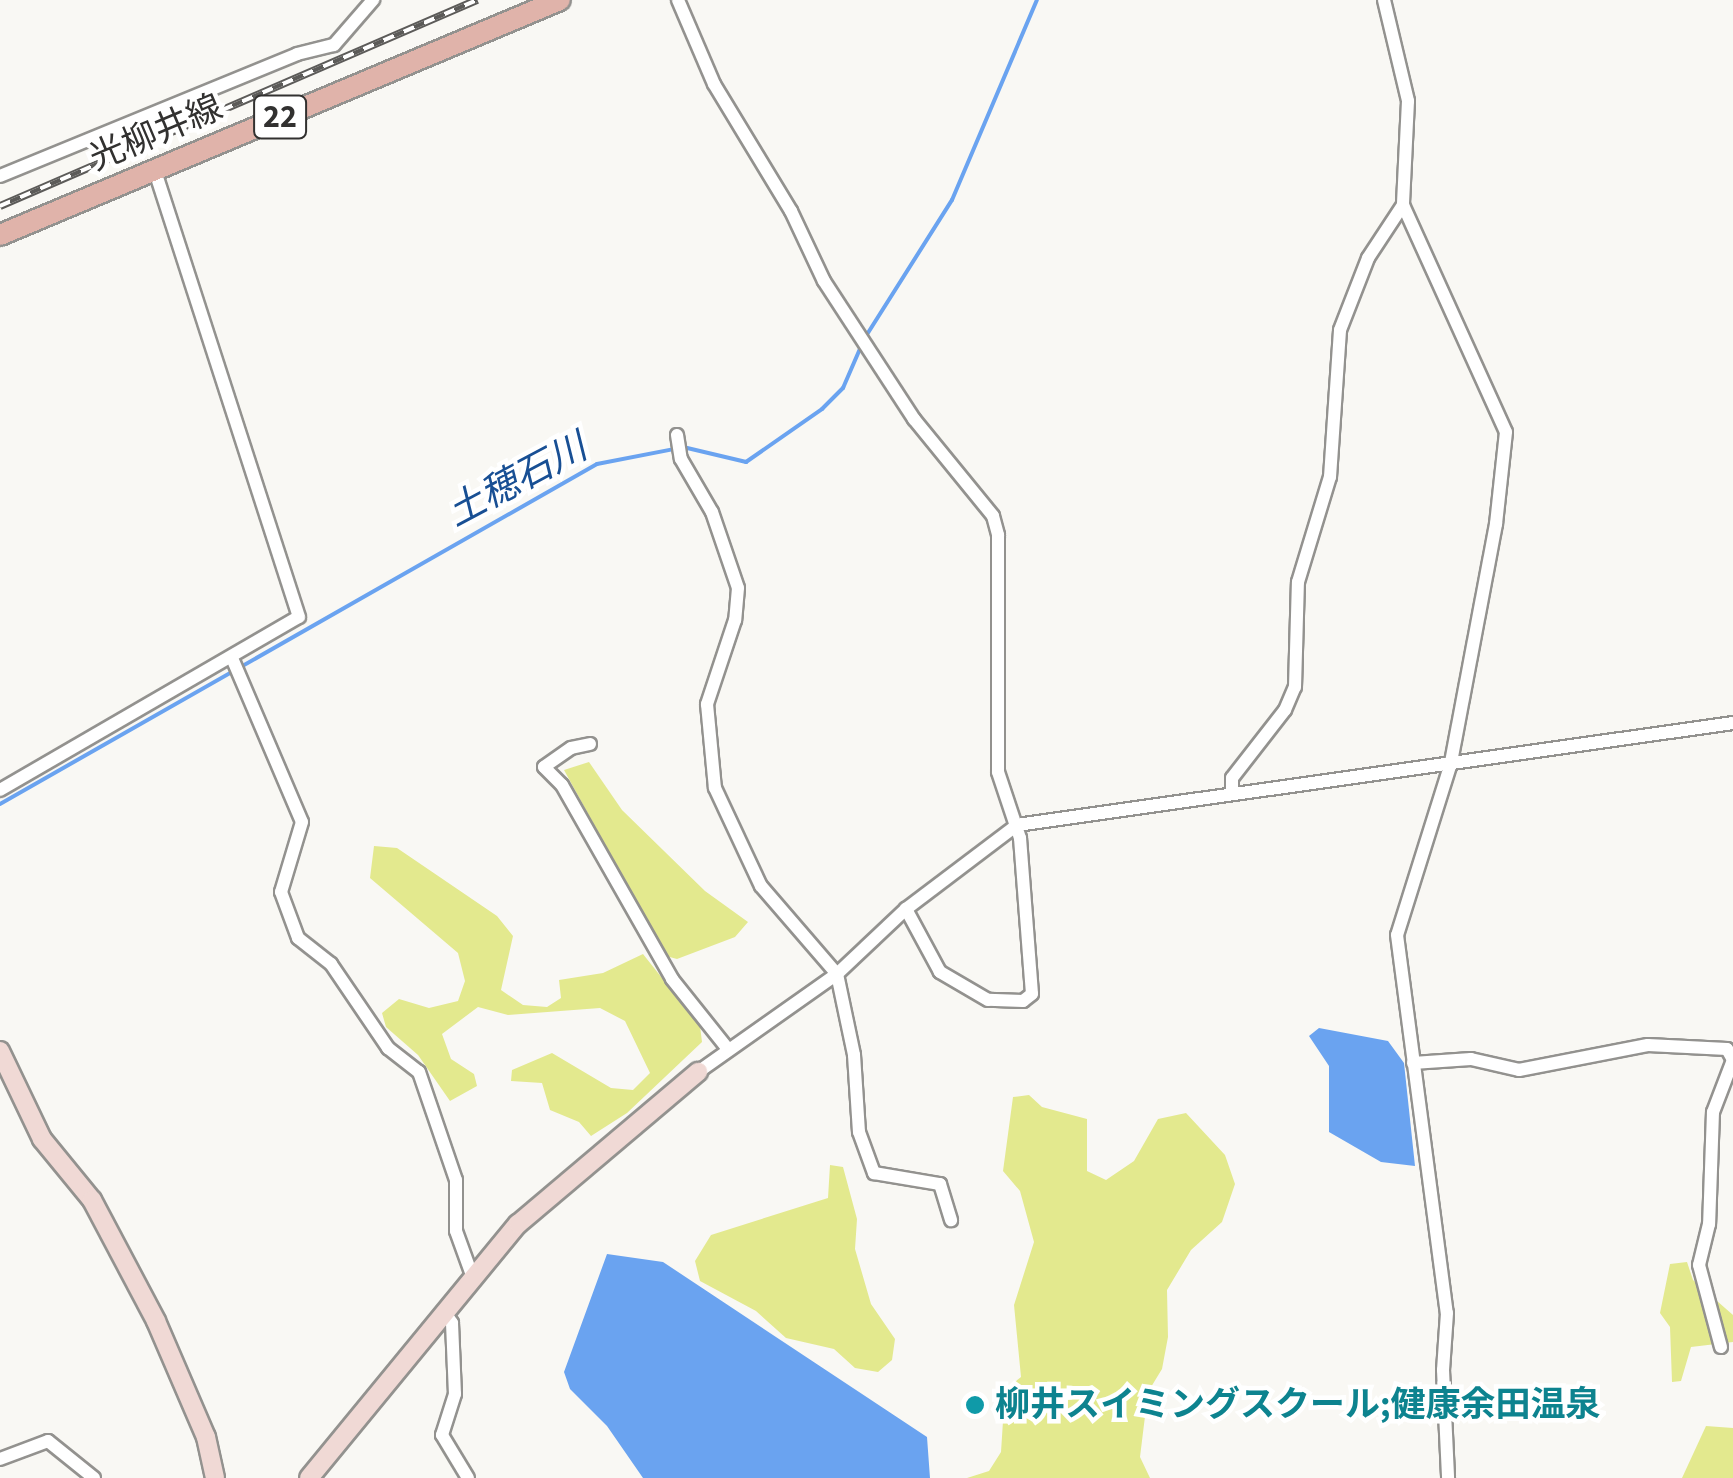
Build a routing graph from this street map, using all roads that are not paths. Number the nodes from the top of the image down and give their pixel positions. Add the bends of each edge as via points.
1 (373, 0) edge
2 (560, 0) edge
3 (678, 0) edge
4 (1384, 0) edge
5 (154, 168) junction
6 (0, 176) edge
7 (1403, 205) junction
8 (0, 235) edge
9 (678, 441) dead end
10 (235, 665) junction
11 (1733, 723) edge
12 (590, 744) dead end
13 (1450, 763) junction
14 (0, 790) edge
15 (1232, 793) junction
16 (1017, 825) junction
17 (906, 910) junction
18 (838, 974) junction
19 (727, 1048) junction
20 (0, 1051) edge
21 (1732, 1053) edge
22 (1413, 1063) junction
23 (698, 1072) joint
24 (951, 1220) dead end
25 (473, 1278) junction
26 (446, 1314) junction
27 (1721, 1347) dead end
28 (0, 1459) edge
29 (94, 1478) edge
30 (215, 1478) edge
31 (309, 1478) edge
32 (468, 1478) edge
33 (1448, 1478) edge

1 - 6 street via 334,45 296,54
2 - 5 main road, 光柳井線 / 22
3 - 16 street via 714,84 858,334 914,419 993,516 1000,551 998,772
4 - 7 street via 1408,100
5 - 8 main road, 光柳井線 / 22
5 - 10 street via 299,617
7 - 13 street via 1506,432 1496,524
7 - 15 street via 1368,258 1340,330 1330,477 1298,582 1295,687 1286,710 1232,778
9 - 18 street via 738,588 736,620 707,704 715,788 774,906
10 - 14 street
10 - 25 street via 302,822 282,892 298,938 331,964 388,1048 419,1072 456,1180 456,1232
11 - 13 street
12 - 19 street via 544,767 562,785 672,979
13 - 15 street
13 - 22 street via 1397,935
15 - 16 street
16 - 17 street
16 - 17 street via 1034,986 1023,1002 980,998 940,972
17 - 18 street
18 - 19 street
18 - 24 street via 866,1156 874,1173 940,1184
19 - 23 street
20 - 30 street via 42,1139 92,1200 156,1321 206,1437
21 - 22 street via 1688,1043 1535,1069 1471,1059
21 - 27 street via 1713,1112 1709,1224 1700,1265
22 - 33 street via 1448,1313 1442,1370
23 - 25 street via 554,1190
25 - 26 street
26 - 31 street
26 - 32 street via 455,1394 442,1435
28 - 29 street via 48,1441

